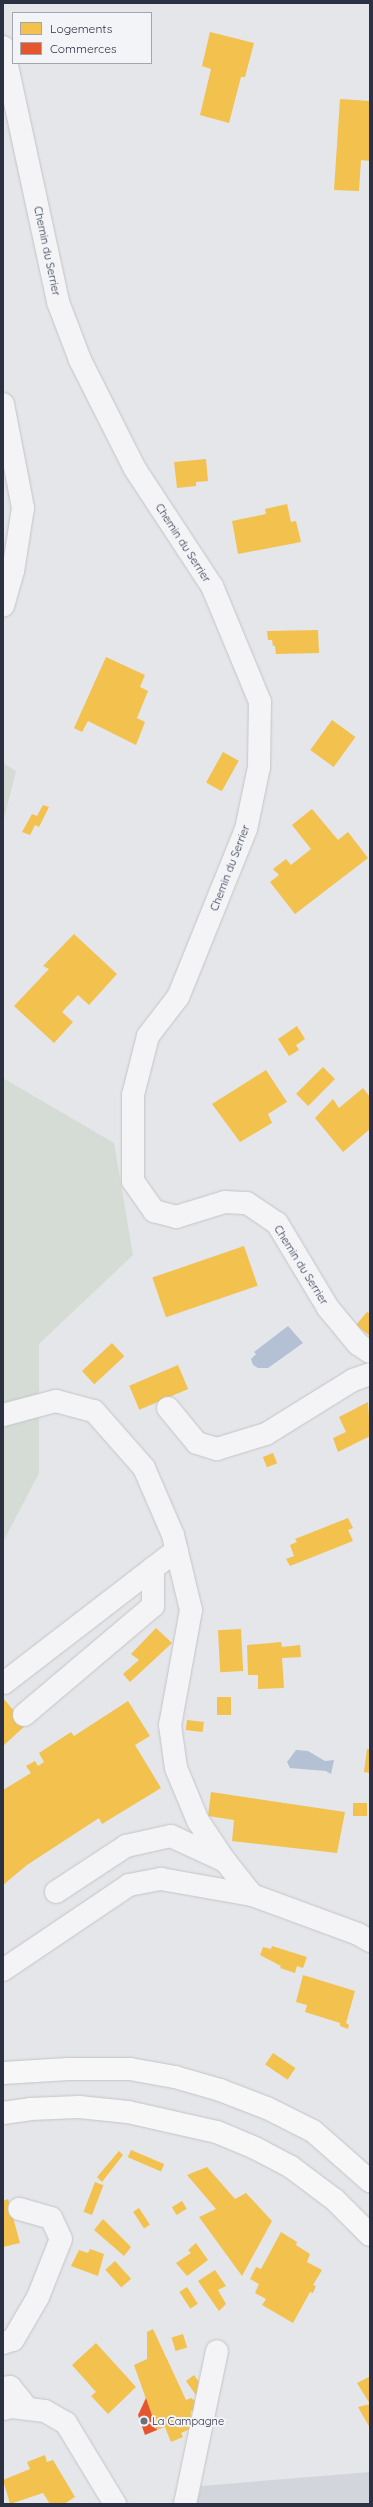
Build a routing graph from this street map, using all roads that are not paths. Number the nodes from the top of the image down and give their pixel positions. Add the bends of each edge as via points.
1 (3, 47) edge
2 (3, 404) edge
3 (3, 606) edge
4 (370, 1352) edge
5 (370, 1374) edge
6 (168, 1408) dead end
7 (3, 1415) edge
8 (177, 1550) junction
9 (153, 1568) junction
10 (4, 1683) dead end
11 (24, 1715) dead end
12 (225, 1861) junction
13 (56, 1892) dead end
14 (252, 1895) junction
15 (370, 1941) edge
16 (3, 1970) edge
17 (3, 2073) edge
18 (3, 2113) edge
19 (370, 2181) edge
20 (19, 2209) dead end
21 (370, 2235) edge
22 (3, 2343) edge
23 (217, 2351) dead end
24 (3, 2388) edge
25 (27, 2408) junction
26 (3, 2409) edge
27 (115, 2504) edge
28 (185, 2504) edge

1 - 4 street, Chemin du Serrier via 58,302 80,360 136,469 212,586 260,702 258,767 246,829 178,997 148,1036 133,1095 133,1181 154,1211 176,1217 225,1202 247,1203 277,1223 328,1308 358,1344
2 - 3 street via 23,508 13,572
5 - 6 street via 354,1380 266,1434 217,1449 197,1443
7 - 8 street via 56,1401 94,1411 144,1468 174,1535
8 - 9 street
8 - 12 street via 191,1610 170,1725 176,1768 198,1821
9 - 10 street
9 - 11 street via 154,1606
12 - 13 street via 171,1836 126,1846
12 - 14 street
14 - 15 street via 358,1934
14 - 16 street via 161,1879 129,1885
17 - 19 main road via 130,2069 175,2077 220,2090 267,2108 312,2131
18 - 21 main road via 37,2108 100,2109 128,2112 217,2132 256,2148 291,2167 335,2200
20 - 22 street via 51,2218 61,2239 34,2303 14,2340
23 - 28 street
24 - 25 street via 10,2387
25 - 26 street via 12,2406
25 - 27 street via 45,2411 66,2423

